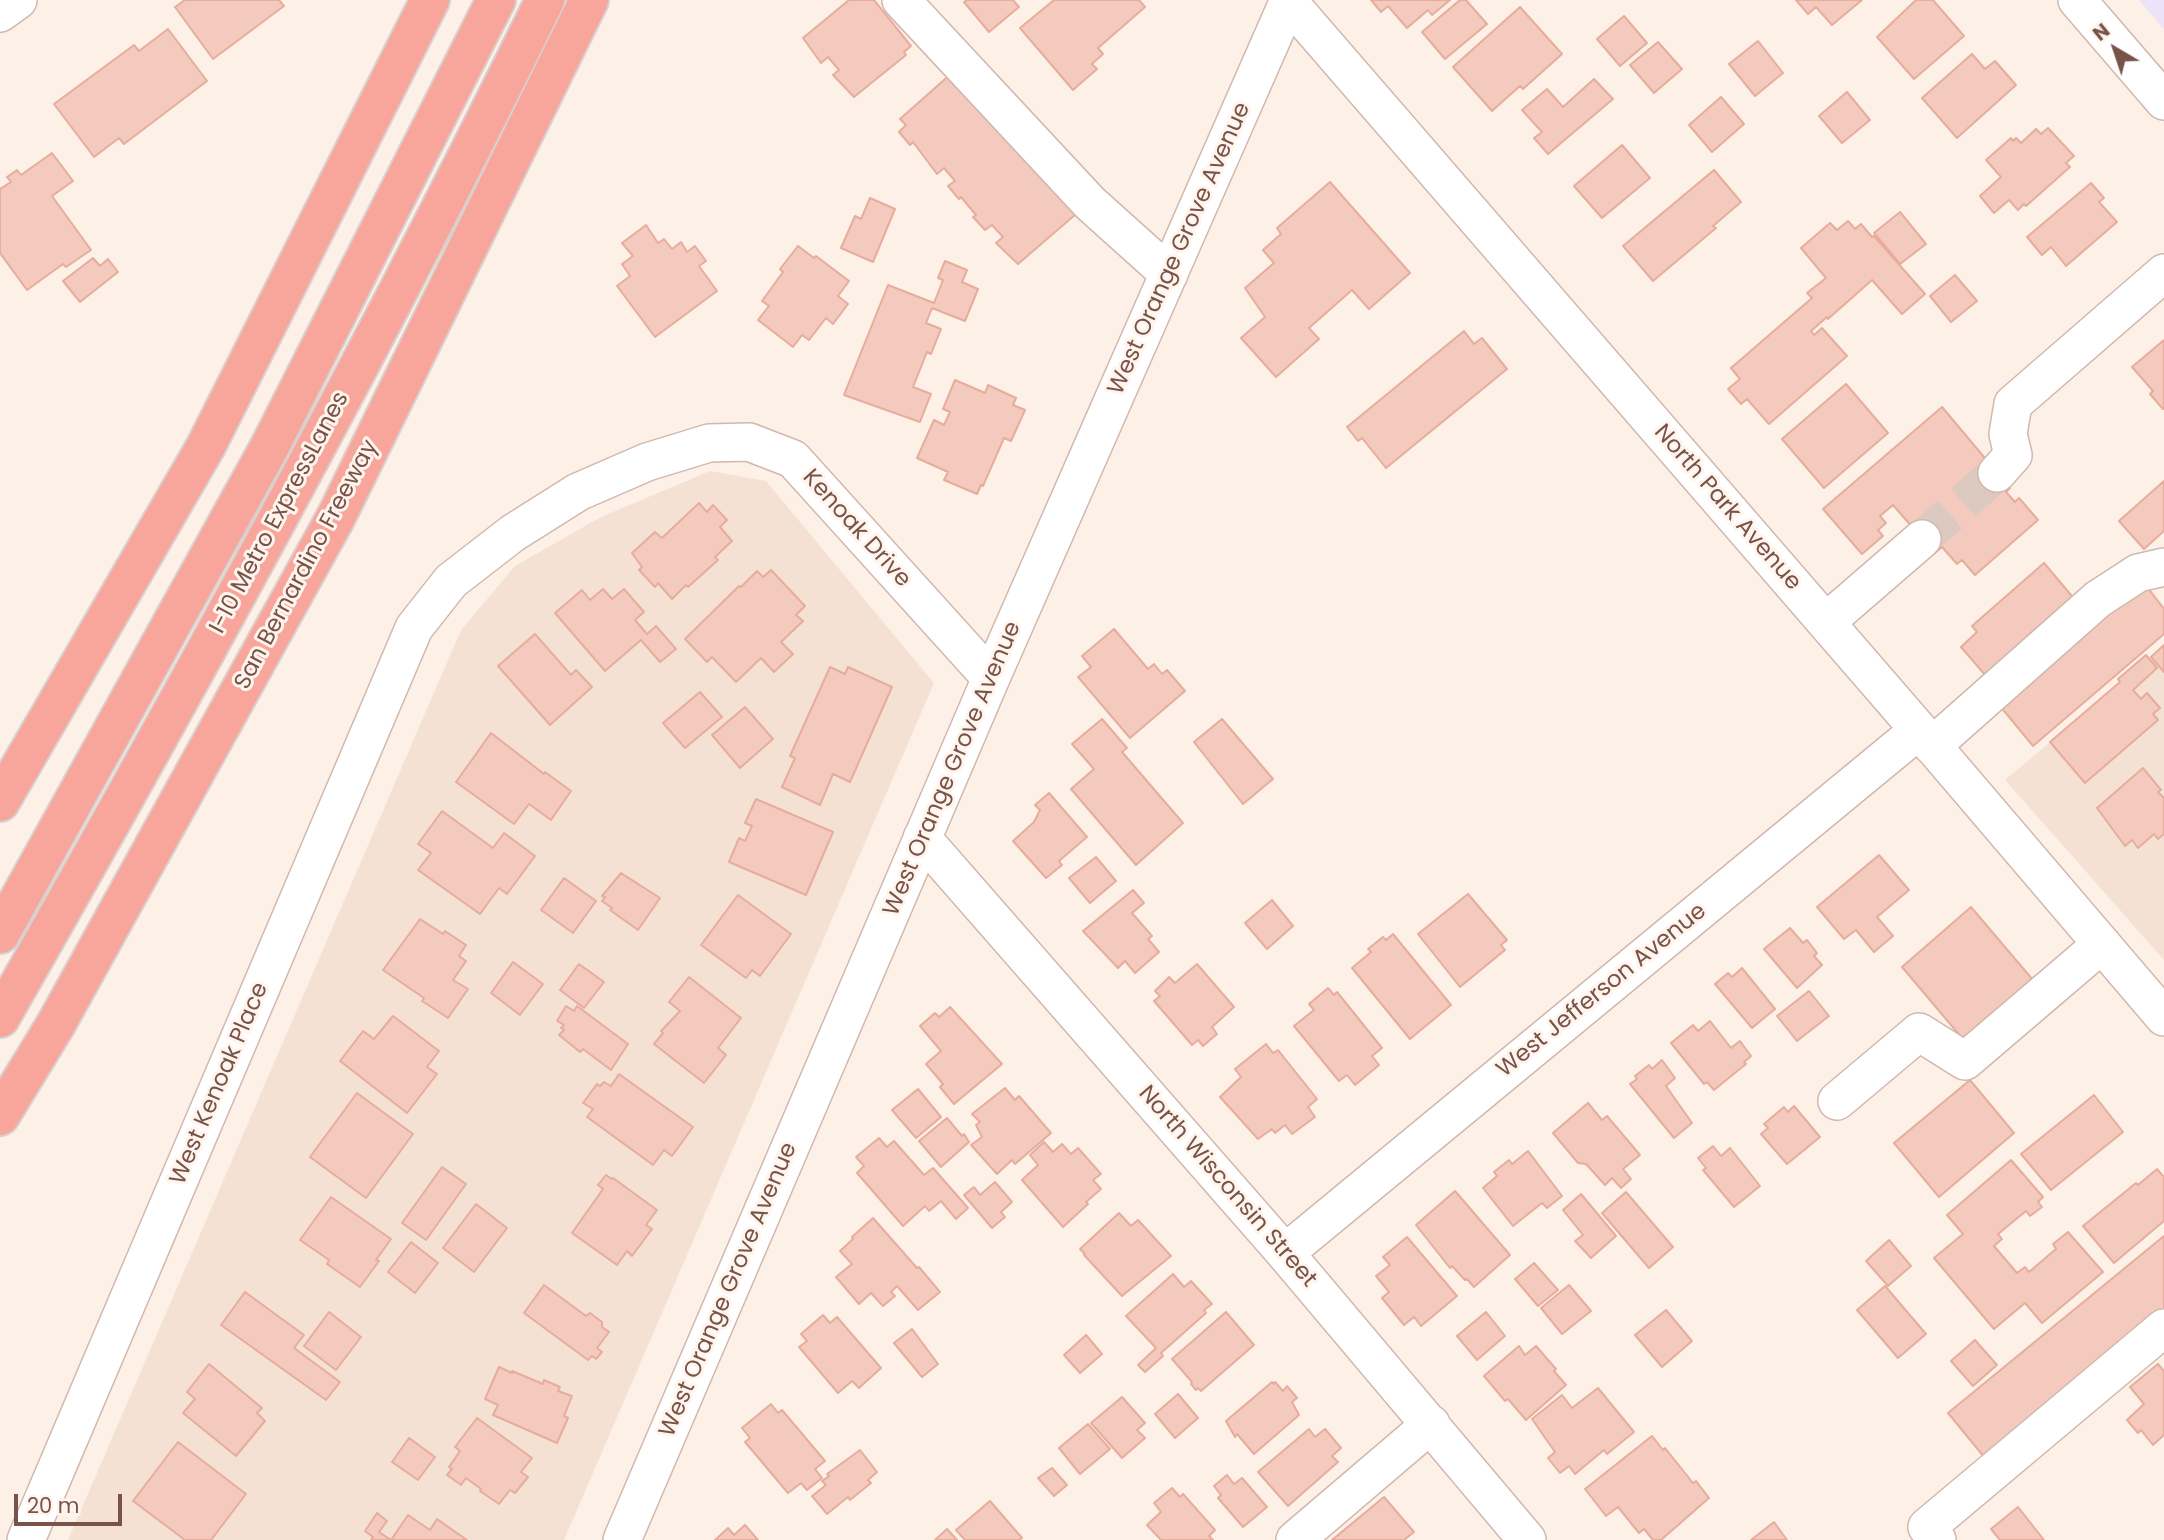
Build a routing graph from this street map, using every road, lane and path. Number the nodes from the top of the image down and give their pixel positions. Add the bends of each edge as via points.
1 (18, 0) edge
2 (430, 0) edge
3 (496, 0) edge
4 (545, 0) edge
5 (589, 0) edge
6 (901, 0) edge
7 (2077, 0) edge
8 (1288, 1) edge
9 (0, 13) edge
10 (2164, 101) edge
11 (2164, 273) edge
12 (1169, 274) junction
13 (1997, 473) tunnel mouth
14 (1922, 539) tunnel mouth
15 (2164, 568) edge
16 (1826, 622) junction
17 (414, 628) joint
18 (991, 678) junction
19 (1926, 738) junction
20 (0, 802) edge
21 (922, 838) junction
22 (0, 934) edge
23 (2102, 944) junction
24 (2164, 1017) edge
25 (0, 1018) edge
26 (1837, 1101) dead end
27 (0, 1116) edge
28 (1285, 1253) junction
29 (2164, 1328) edge
30 (1431, 1424) junction
31 (26, 1540) edge
32 (622, 1540) edge
33 (1295, 1540) edge
34 (1527, 1540) edge
35 (1937, 1540) edge

1 - 9 street
2 - 20 highway via 206,446
3 - 22 highway, I-10 Metro ExpressLanes via 269,448
4 - 25 highway, I-10 Metro ExpressLanes via 375,336 125,798
5 - 27 highway, San Bernardino Freeway via 336,517 56,1024
6 - 12 street via 1090,203
7 - 10 street
8 - 12 street, West Orange Grove Avenue
8 - 16 street, North Park Avenue
11 - 13 street via 2013,404 2008,433 2012,455
12 - 18 street, West Orange Grove Avenue
14 - 16 street
15 - 19 street, West Jefferson Avenue via 2138,573 2098,598
16 - 19 street, North Park Avenue
17 - 18 street, Kenoak Drive via 451,581 513,533 578,492 647,462 709,443 749,442 793,459
17 - 31 street, West Kenoak Place
18 - 21 street, West Orange Grove Avenue
19 - 23 street, North Park Avenue
19 - 28 street, West Jefferson Avenue
21 - 28 street, North Wisconsin Street
21 - 32 street, West Orange Grove Avenue
23 - 24 street, North Park Avenue
23 - 26 street via 1965,1061 1919,1031
28 - 30 street, North Wisconsin Street
29 - 35 street via 1927,1527
30 - 33 street
30 - 34 street, North Wisconsin Street

